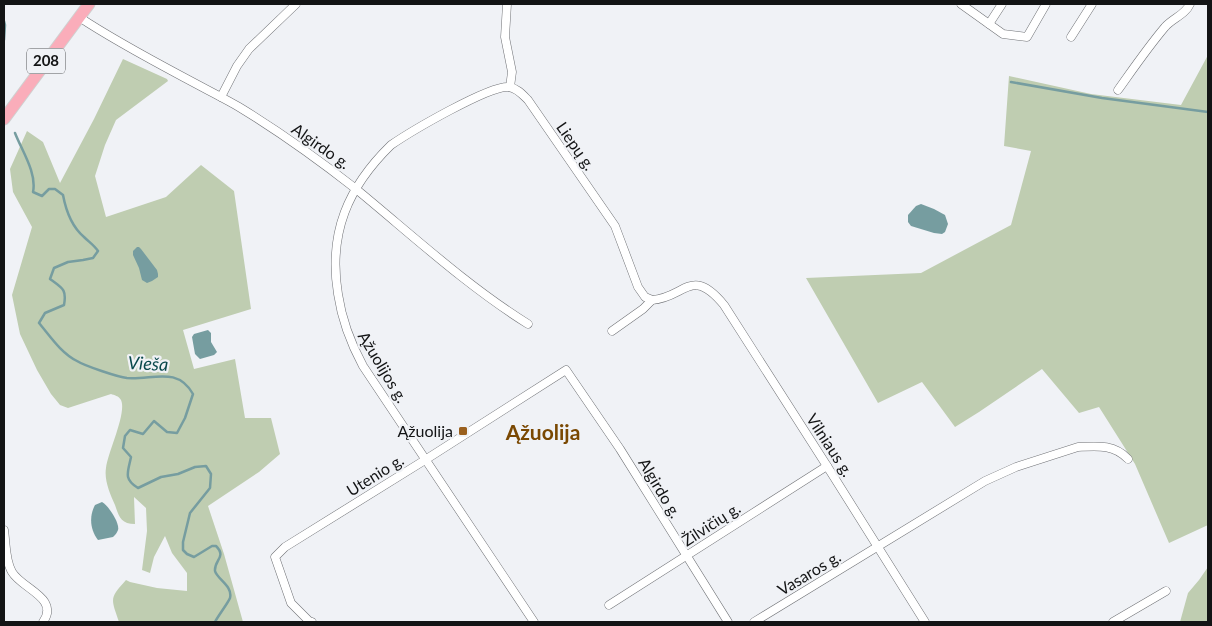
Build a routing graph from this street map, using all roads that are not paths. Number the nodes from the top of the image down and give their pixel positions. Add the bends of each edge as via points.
1 (89, 4) edge
2 (296, 4) edge
3 (507, 4) edge
4 (961, 4) edge
5 (1002, 4) edge
6 (1046, 4) edge
7 (1092, 4) edge
8 (1190, 4) edge
9 (79, 17) junction
10 (990, 24) junction
11 (1071, 37) dead end
12 (510, 87) junction
13 (1118, 90) dead end
14 (221, 97) junction
15 (4, 119) edge
16 (356, 189) junction
17 (652, 300) junction
18 (528, 324) dead end
19 (612, 330) dead end
20 (566, 370) joint
21 (1128, 459) dead end
22 (425, 460) junction
23 (827, 466) junction
24 (4, 530) edge
25 (878, 547) junction
26 (686, 556) junction
27 (1166, 591) dead end
28 (609, 605) dead end
29 (43, 622) edge
30 (312, 622) edge
31 (534, 622) edge
32 (728, 622) edge
33 (754, 622) edge
34 (925, 622) edge
35 (1113, 622) edge

1 - 9 highway, 208
2 - 14 street via 246,53
3 - 12 street via 505,37 512,72
4 - 10 street
5 - 10 street
6 - 10 street via 1027,37 1003,34
7 - 11 street
8 - 13 street via 1157,36
9 - 14 street, Algirdo g.
9 - 15 highway, 208
12 - 16 street, Ąžuolijos g. via 477,97 391,145
12 - 17 street, Liepų g. via 528,100 615,226 638,287 645,297
14 - 16 street, Algirdo g.
16 - 18 street, Algirdo g. via 470,283
16 - 22 street, Ąžuolijos g. via 339,227 334,260 343,323 363,366
17 - 19 street
17 - 23 street, Vilniaus g. via 691,285 705,288 718,298
20 - 22 street, Utenio g.
20 - 26 street, Algirdo g. via 620,449
21 - 25 street, Vasaros g. via 1114,449 1089,446 1016,467 985,481
22 - 30 street, Utenio g. via 285,547 275,557 291,603
22 - 31 street, Ąžuolijos g.
23 - 25 street, Vilniaus g.
23 - 26 street, Žilvičių g.
24 - 29 street via 9,564 16,578 43,598 47,605 48,612
25 - 33 street, Vasaros g.
25 - 34 street, Vilniaus g.
26 - 28 street, Žilvičių g.
26 - 32 street, Algirdo g.
27 - 35 street

